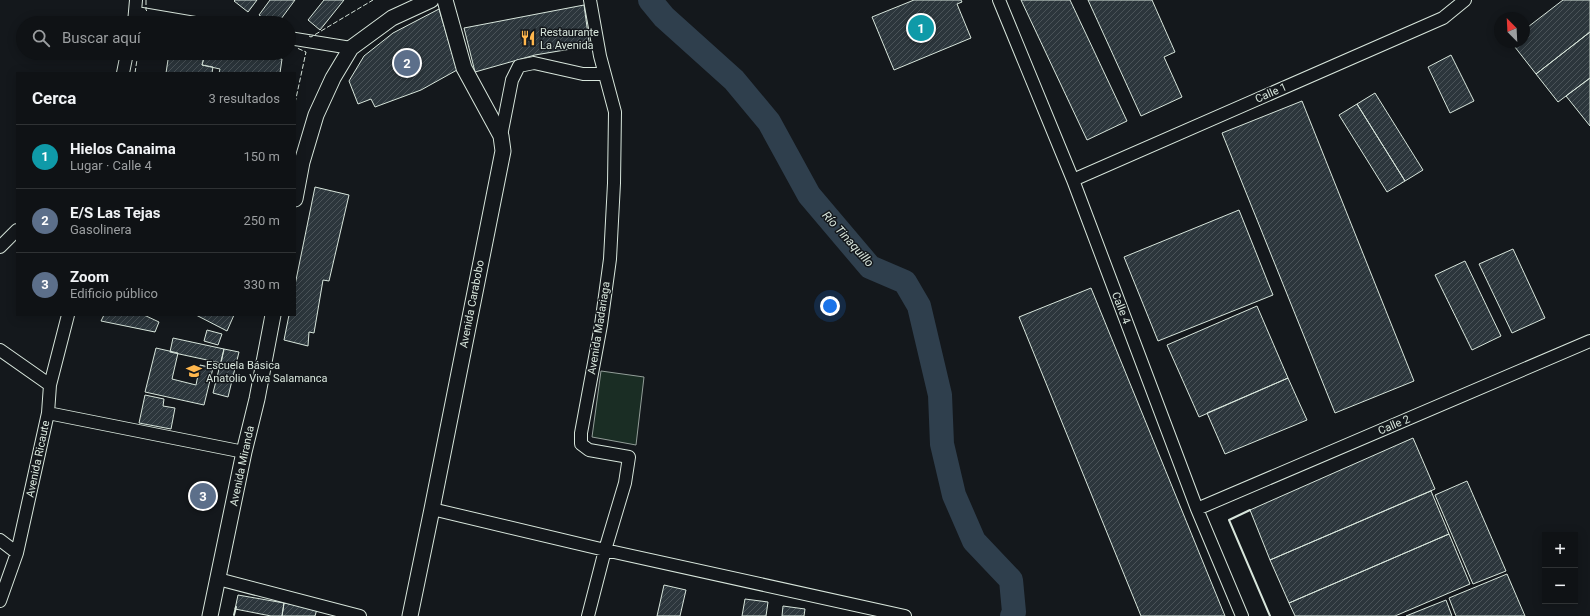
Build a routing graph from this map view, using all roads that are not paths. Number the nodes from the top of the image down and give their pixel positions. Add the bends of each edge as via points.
1 (136, 0) edge
2 (431, 0) edge
3 (445, 0) edge
4 (590, 0) edge
5 (999, 0) edge
6 (1465, 0) edge
7 (135, 16) edge
8 (296, 39) edge
9 (351, 48) junction
10 (126, 60) edge
11 (123, 72) edge
12 (604, 74) junction
13 (501, 136) junction
14 (1072, 180) junction
15 (296, 194) edge
16 (16, 231) edge
17 (0, 247) edge
18 (68, 316) edge
19 (273, 316) edge
20 (1590, 341) edge
21 (0, 350) edge
22 (50, 385) junction
23 (48, 413) junction
24 (244, 452) junction
25 (432, 509) junction
26 (1197, 509) junction
27 (0, 540) edge
28 (605, 550) junction
29 (17, 553) junction
30 (218, 579) junction
31 (0, 602) edge
32 (856, 611) edge
33 (210, 616) edge
34 (360, 616) edge
35 (410, 616) edge
36 (588, 616) edge
37 (906, 616) edge
38 (1242, 616) edge

1 - 7 street
2 - 9 street via 392,18
3 - 13 street, Avenida Carabobo via 464,68
4 - 12 street, Avenida Madariaga
5 - 14 street, Calle 4
6 - 14 street, Calle 1 via 1442,18
8 - 9 street
9 - 15 street via 333,78 316,115
10 - 11 street
12 - 13 street via 583,74 534,63 519,66 512,80
12 - 28 street, Avenida Madariaga via 615,112 610,252 601,325 581,444 589,450 629,457 625,483
13 - 25 street, Avenida Carabobo via 502,151
14 - 26 street, Calle 4
16 - 17 street
18 - 22 street, Avenida Ricaute
19 - 24 street, Avenida Miranda
20 - 26 street, Calle 2
21 - 22 street
22 - 23 street, Avenida Ricaute
23 - 24 street
23 - 29 street, Avenida Ricaute
24 - 30 street, Avenida Miranda
25 - 28 street
25 - 35 street, Avenida Carabobo
26 - 38 street, Calle 4
27 - 29 street
28 - 32 street
28 - 36 street, Avenida Madariaga
29 - 31 street, Avenida Ricaute
30 - 33 street, Avenida Miranda
30 - 34 street
32 - 37 street

